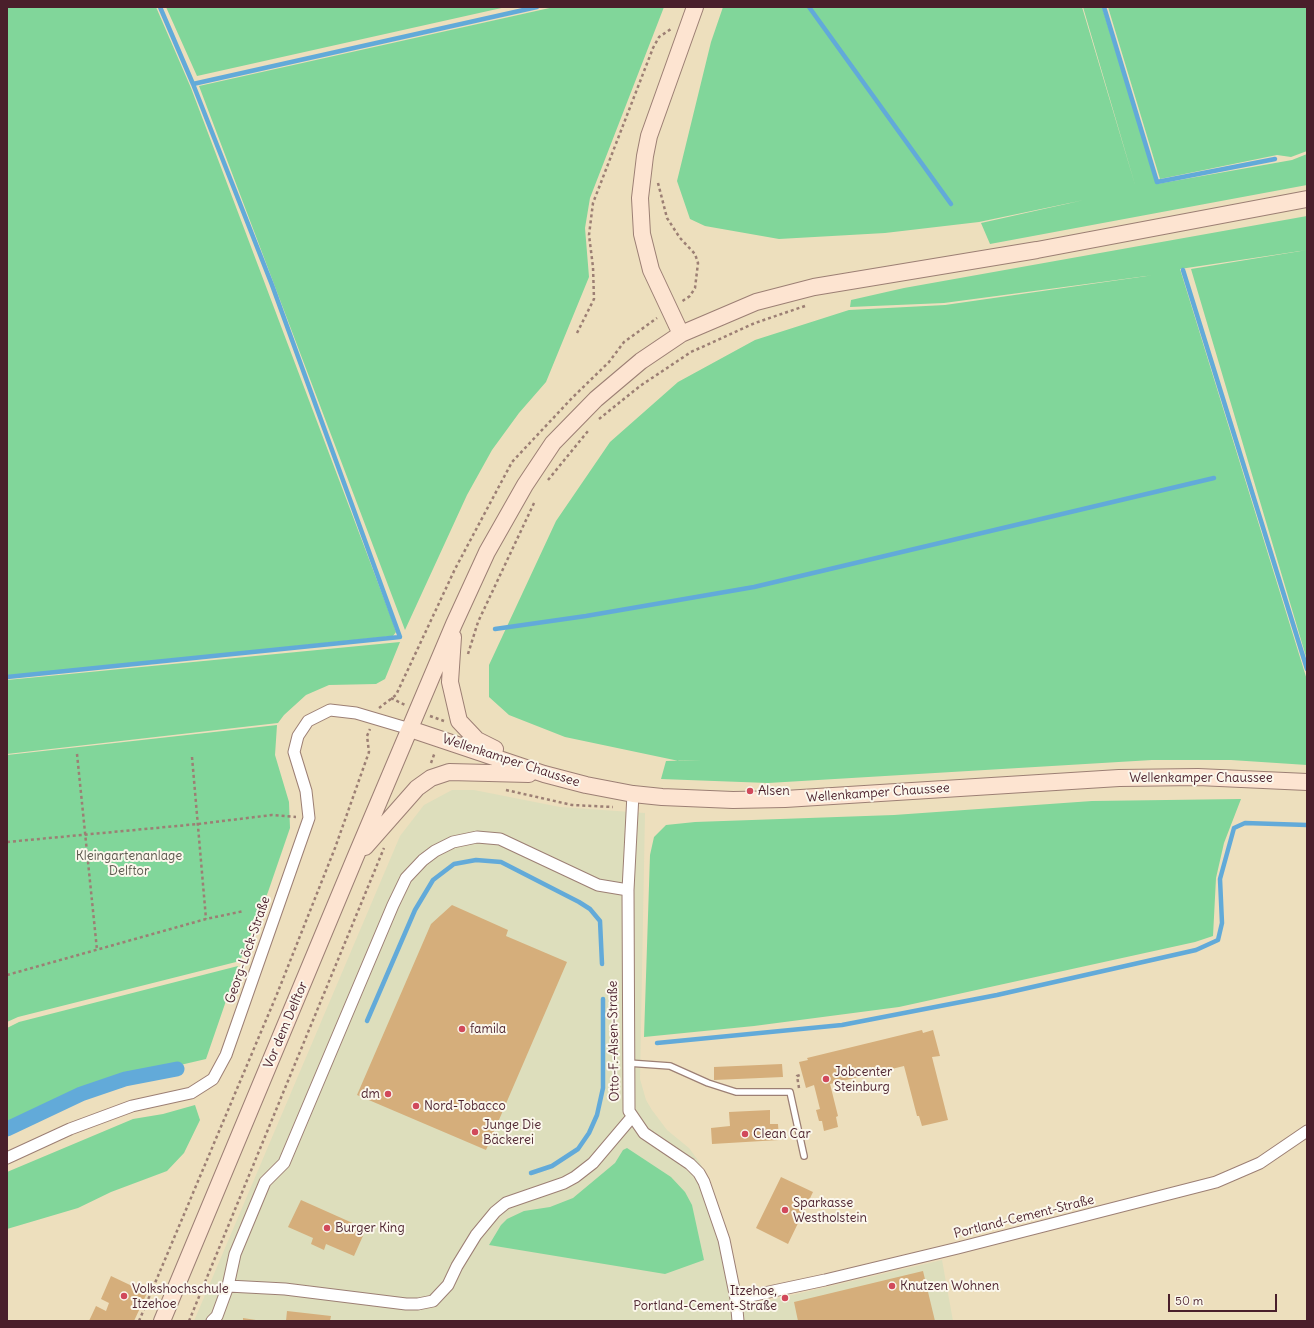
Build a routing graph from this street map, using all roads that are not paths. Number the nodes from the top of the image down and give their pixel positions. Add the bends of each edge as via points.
1 (695, 7) edge
2 (1307, 199) edge
3 (681, 334) junction
4 (454, 624) junction
5 (410, 729) junction
6 (544, 774) junction
7 (1307, 782) edge
8 (632, 801) junction
9 (355, 858) junction
10 (628, 890) junction
11 (628, 1063) junction
12 (632, 1118) junction
13 (1307, 1131) edge
14 (804, 1156) dead end
15 (7, 1158) edge
16 (228, 1286) junction
17 (736, 1299) junction
18 (162, 1321) edge
19 (212, 1321) edge
20 (738, 1321) edge

1 - 3 main road via 650,136 640,198 642,234 651,270
2 - 3 main road, Vor dem Delftor via 1037,250 814,287 756,302
3 - 4 main road, Vor dem Delftor via 642,361 596,399 553,443 525,485 487,552
4 - 5 main road, Vor dem Delftor
4 - 6 main road via 450,682 459,720 477,740
5 - 6 main road, Wellenkamper Chaussee
5 - 9 main road, Vor dem Delftor
5 - 15 street, Georg-Löck-Straße via 356,713 330,710 308,721 298,736 294,752 306,791 309,818 226,1055 213,1079 191,1093 132,1106 70,1129
6 - 8 main road, Wellenkamper Chaussee
6 - 9 main road via 449,772 426,782 417,788
7 - 8 main road, Wellenkamper Chaussee via 1198,777 1119,778 854,796
8 - 10 street, Otto-F.-Alsen-Straße
9 - 18 main road, Vor dem Delftor
10 - 11 street, Otto-F.-Alsen-Straße
10 - 16 street via 598,886 500,839 477,837 453,842 423,860 406,878 393,905 284,1164 265,1182 235,1254
11 - 12 street, Otto-F.-Alsen-Straße via 629,1105
11 - 14 lane via 670,1066 736,1092 790,1092
12 - 16 street via 593,1163 575,1177 506,1203 495,1212 476,1235 448,1285 433,1301 406,1304 285,1289
12 - 17 street, Otto-F.-Alsen-Straße via 644,1133 682,1158 699,1173 724,1240
13 - 17 street, Portland-Cement-Straße via 1260,1164 1216,1182 950,1250
16 - 19 street via 217,1316
17 - 20 street, Otto-F.-Alsen-Straße

